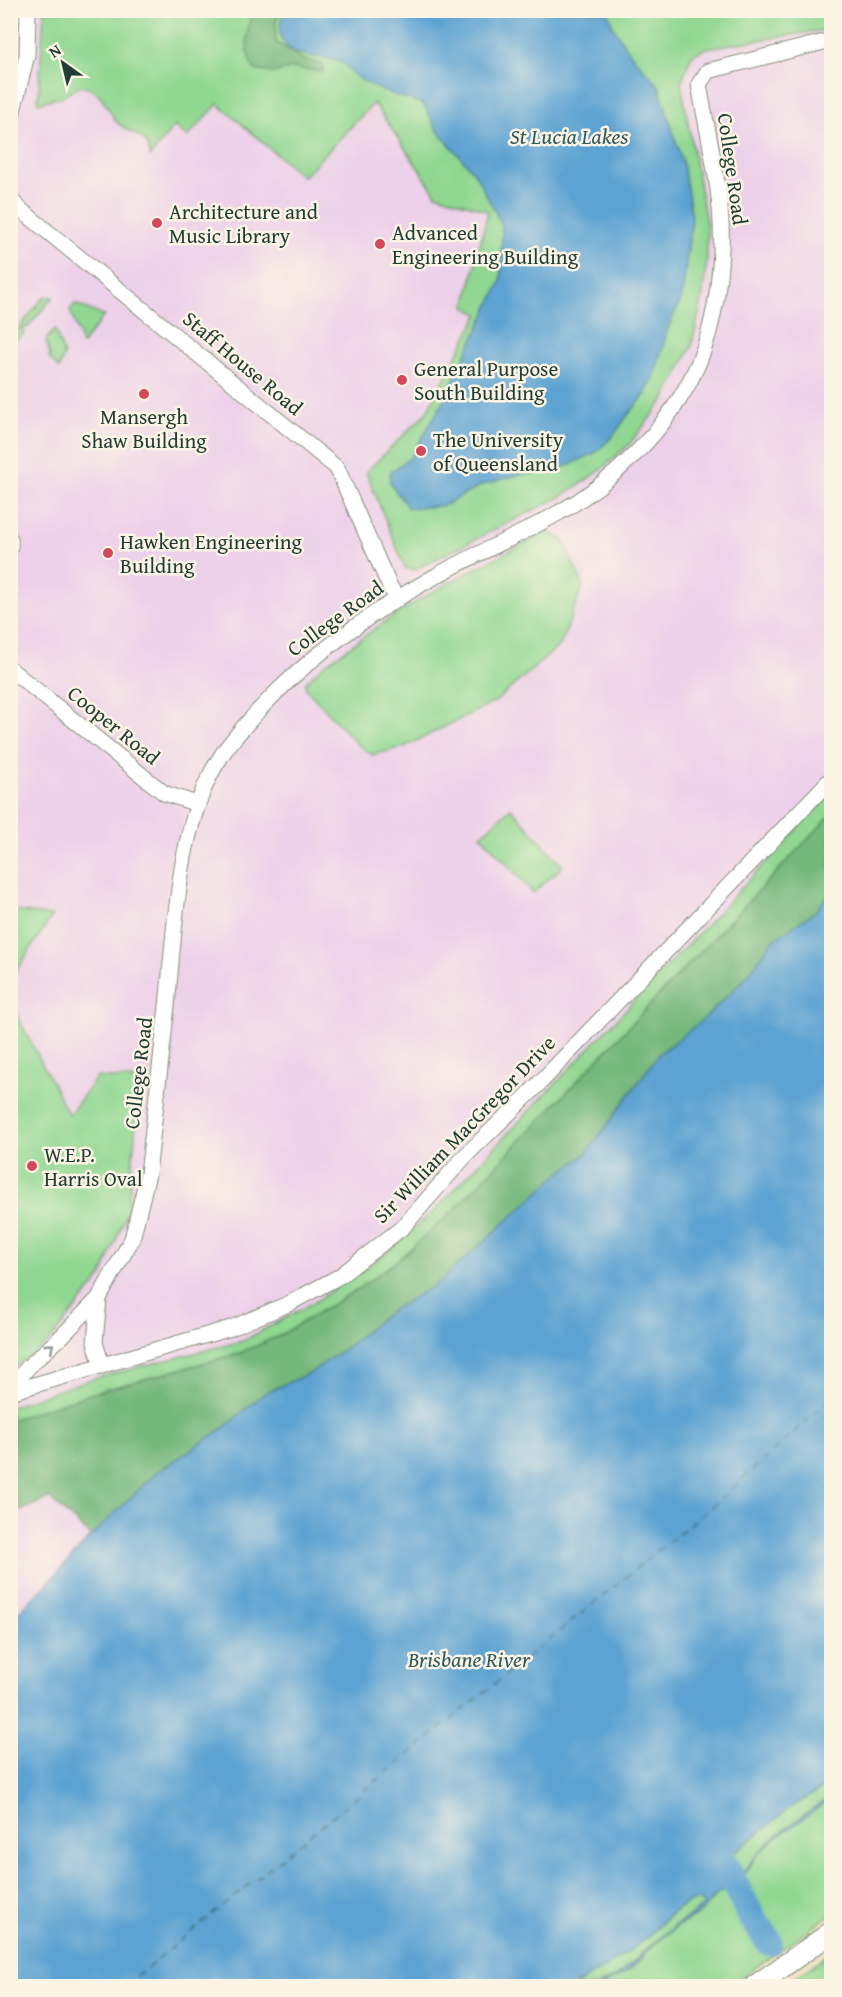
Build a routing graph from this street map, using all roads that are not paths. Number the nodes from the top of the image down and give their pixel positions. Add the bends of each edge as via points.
1 (28, 10) edge
2 (831, 40) edge
3 (10, 123) edge
4 (10, 199) edge
5 (10, 539) edge
6 (10, 547) edge
7 (398, 599) junction
8 (10, 669) edge
9 (831, 778) edge
10 (197, 804) junction
11 (99, 1298) junction
12 (102, 1366) junction
13 (10, 1391) edge
14 (831, 1932) edge
15 (755, 1986) edge

1 - 3 street via 27,55
2 - 7 street, College Road via 708,71 699,84 720,209 717,294 697,368 659,430 619,470 562,512
4 - 7 street, Staff House Road via 337,468
5 - 6 street
7 - 10 street, College Road via 340,636 280,687 220,758
8 - 10 street, Cooper Road via 164,793
9 - 12 street, Sir William MacGregor Drive via 466,1155 403,1227 340,1276 288,1304 231,1328
10 - 11 street, College Road via 180,888 148,1174 132,1239
11 - 12 street, College Road via 95,1342
13 -> 11 street, College Road via 28,1366
12 - 13 street, Sir William MacGregor Drive
14 - 15 street

